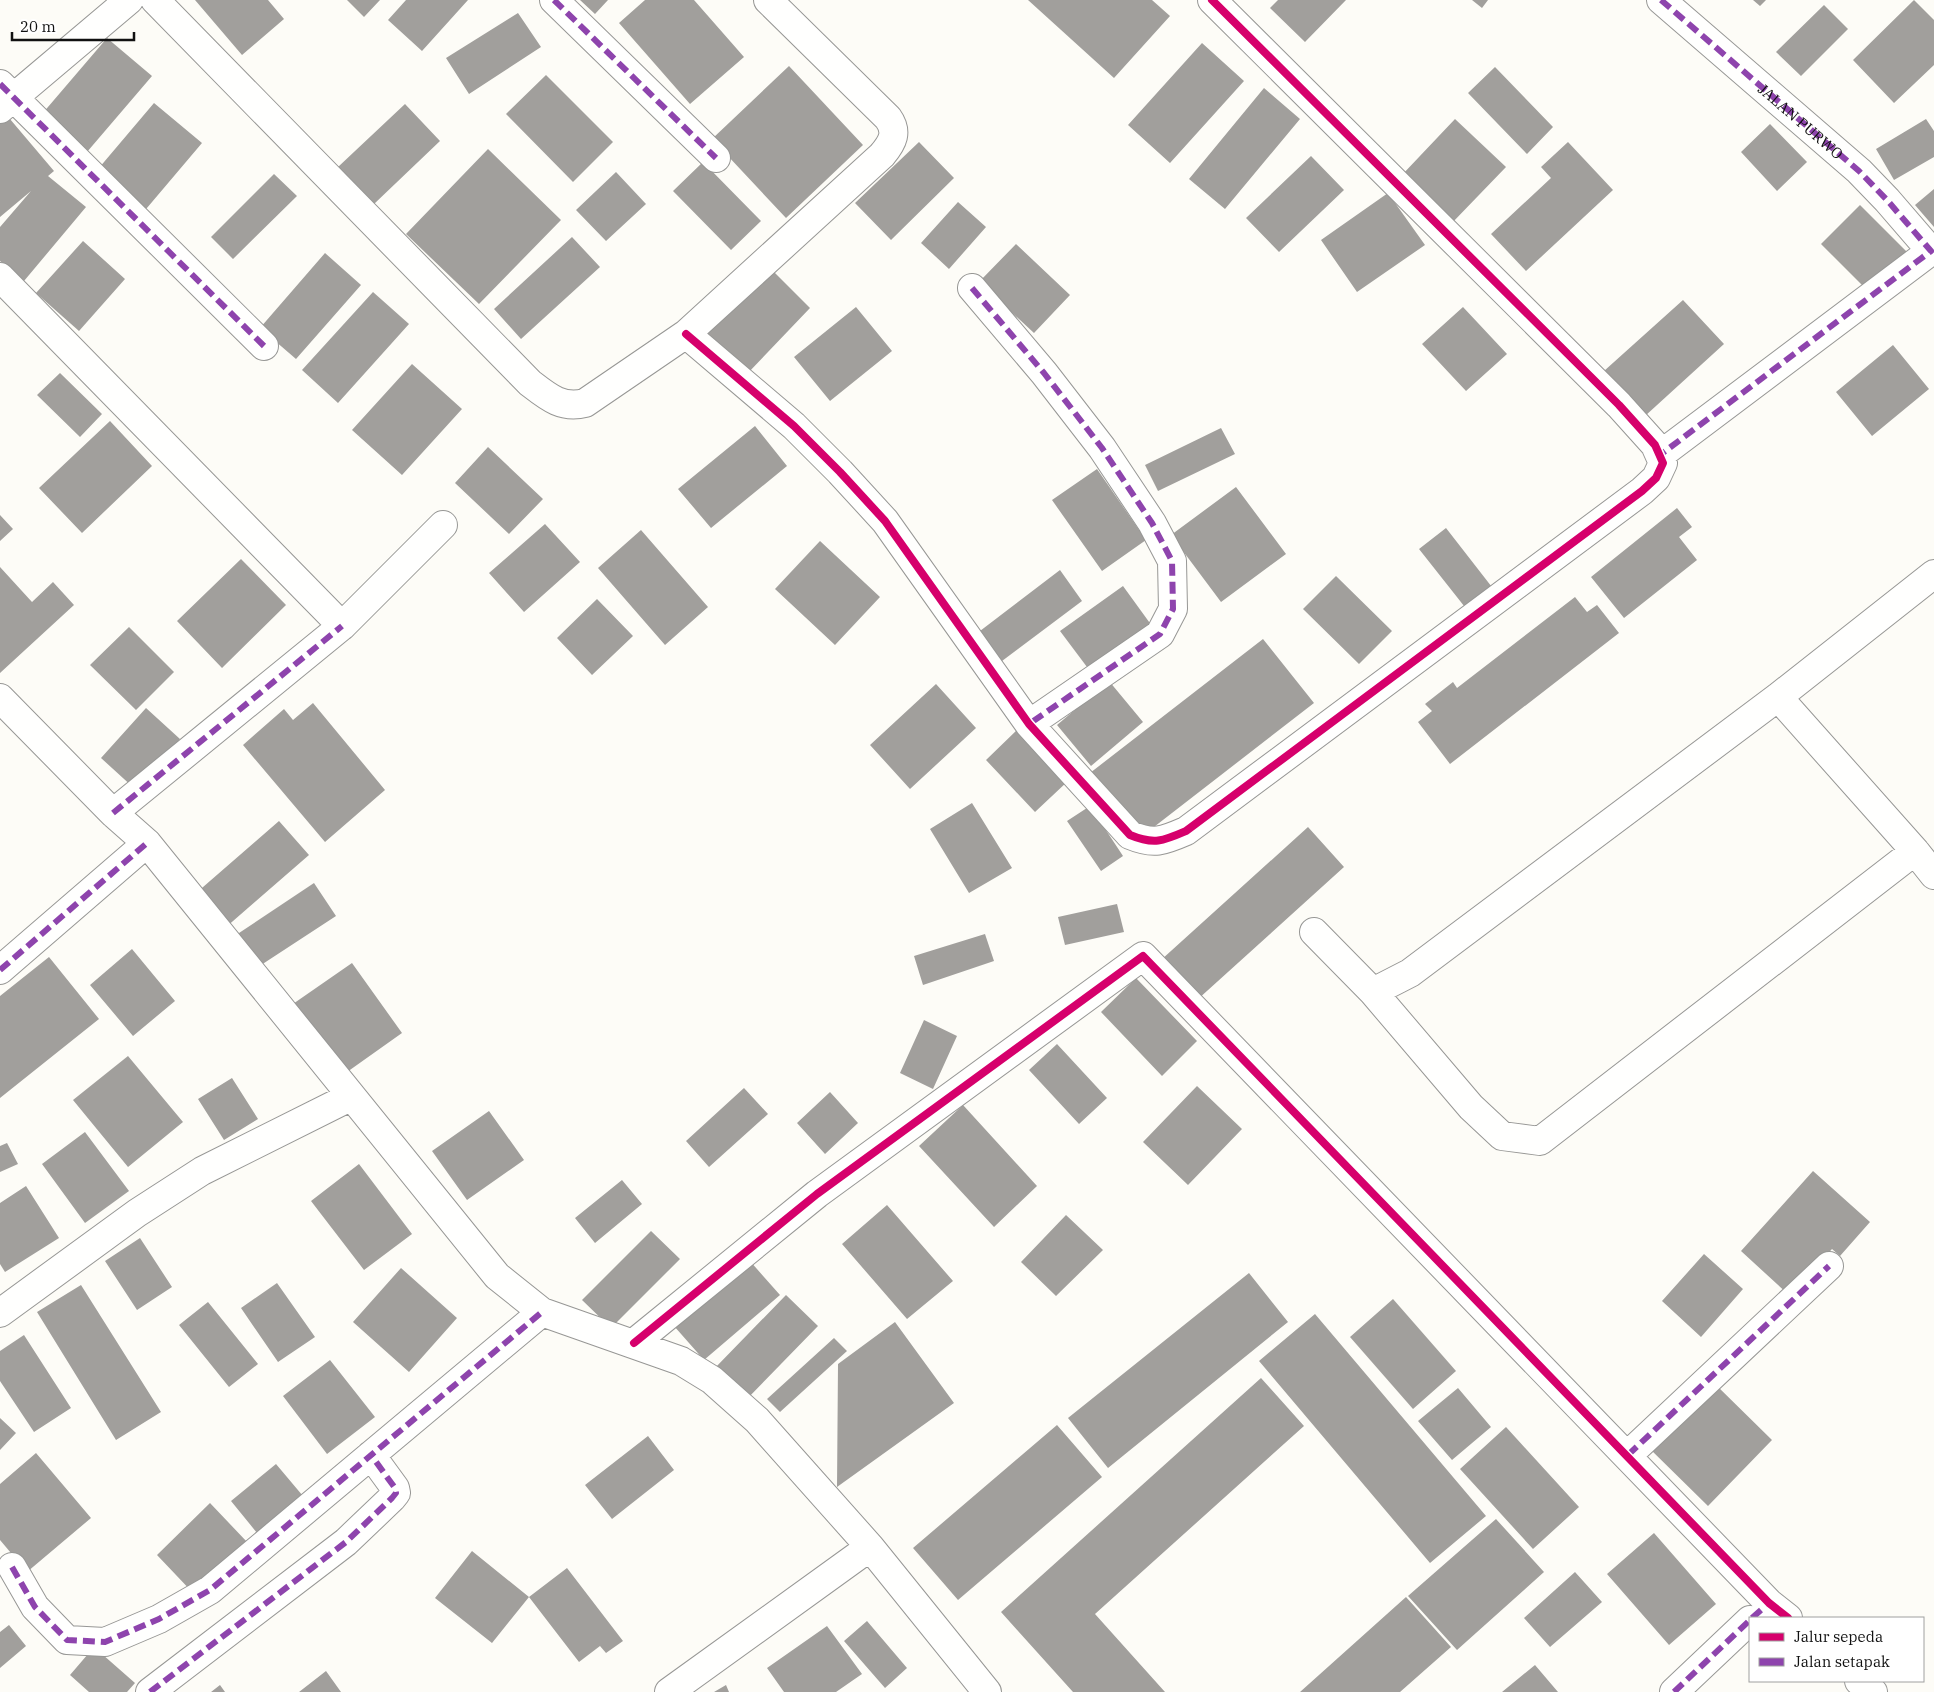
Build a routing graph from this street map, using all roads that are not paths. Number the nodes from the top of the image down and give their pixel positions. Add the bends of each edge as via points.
1 (129, 0) edge
2 (155, 0) edge
3 (554, 0) edge
4 (768, 0) edge
5 (1212, 0) edge
6 (1661, 0) edge
7 (5, 97) edge
8 (716, 158) dead end
9 (0, 277) edge
10 (972, 288) dead end
11 (686, 334) junction
12 (264, 346) dead end
13 (1660, 455) junction
14 (444, 525) dead end
15 (1934, 574) edge
16 (342, 626) junction
17 (1778, 697) junction
18 (0, 698) edge
19 (1029, 724) junction
20 (113, 813) junction
21 (147, 843) junction
22 (1915, 850) junction
23 (1934, 875) edge
24 (1314, 932) dead end
25 (0, 970) edge
26 (1373, 992) junction
27 (350, 1097) junction
28 (1829, 1266) dead end
29 (542, 1312) junction
30 (0, 1313) edge
31 (634, 1343) junction
32 (1628, 1455) junction
33 (371, 1456) junction
34 (870, 1547) junction
35 (12, 1567) dead end
36 (1765, 1615) edge
37 (1749, 1629) edge
38 (1860, 1682) edge
39 (150, 1692) edge
40 (669, 1692) edge
41 (987, 1692) edge
42 (1674, 1692) edge
43 (1873, 1692) edge

1 - 7 street
2 - 11 street via 530,383 547,396 559,403 586,403
3 - 8 street
4 - 11 street via 888,118 895,136 882,154
5 - 13 street via 1619,405
6 - 13 street, JALAN PURWO via 1859,171 1931,251
7 - 12 street
9 - 16 street
10 - 19 street via 1102,448 1152,522 1172,562 1173,609 1160,634
11 - 19 street via 794,426 885,522
13 - 19 street via 1663,463 1656,478 1642,491 1186,831 1172,838 1157,842 1130,835
14 - 16 street
15 - 17 street
16 - 20 street
17 - 22 street
17 - 26 street via 1410,973
18 - 20 street
20 - 21 street
21 - 25 street
21 - 27 street
22 - 23 street
22 - 26 street via 1540,1141 1502,1136 1470,1106
24 - 26 street
27 - 29 street via 497,1276
27 - 30 street via 202,1171 137,1213
28 - 32 street
29 - 31 street
29 - 33 street
31 - 32 street via 816,1194 1143,956
31 - 34 street via 681,1361 712,1380 757,1420
32 - 36 street
33 - 35 street via 210,1590 159,1619 105,1642 67,1640 35,1607
33 - 39 street via 395,1488 392,1498 346,1542
34 - 40 street
34 - 41 street
37 - 42 street
38 - 43 street

